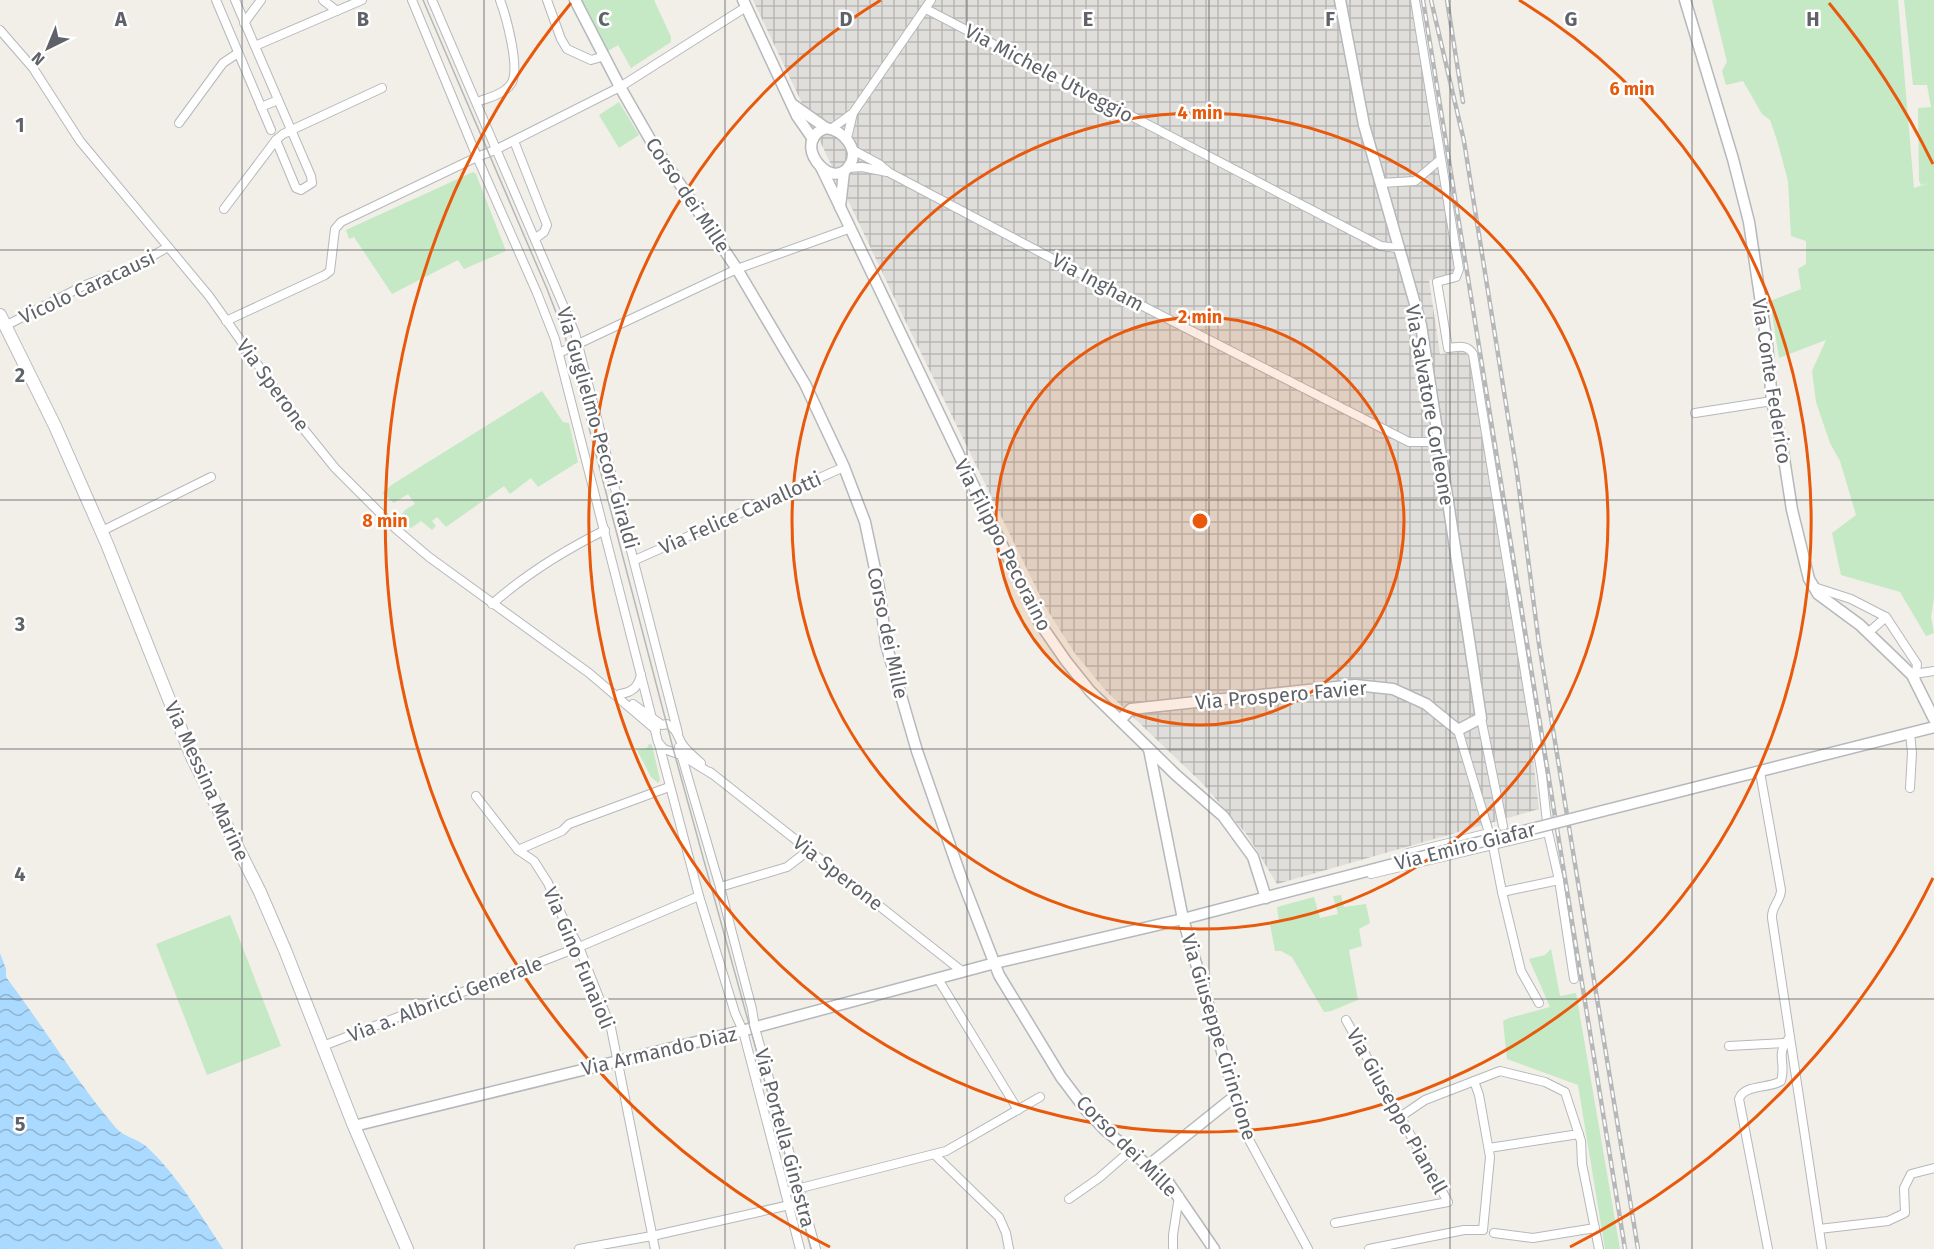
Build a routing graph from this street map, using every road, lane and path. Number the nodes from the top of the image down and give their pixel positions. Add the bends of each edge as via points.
1 (216, 0) edge
2 (235, 0) edge
3 (261, 0) edge
4 (323, 0) edge
5 (362, 0) edge
6 (412, 0) edge
7 (432, 0) edge
8 (500, 0) edge
9 (547, 0) edge
10 (575, 0) edge
11 (931, 0) edge
12 (1340, 0) edge
13 (1415, 0) edge
14 (1685, 0) edge
15 (744, 4) edge
16 (926, 9) junction
17 (337, 10) junction
18 (244, 23) junction
19 (0, 30) edge
20 (255, 46) junction
21 (238, 53) junction
22 (605, 56) junction
23 (620, 87) junction
24 (382, 88) dead end
25 (278, 100) junction
26 (477, 102) junction
27 (792, 104) junction
28 (261, 107) junction
29 (853, 113) junction
30 (179, 123) dead end
31 (291, 129) junction
32 (829, 129) junction
33 (271, 130) dead end
34 (813, 139) junction
35 (276, 140) junction
36 (514, 141) junction
37 (849, 144) junction
38 (495, 150) junction
39 (477, 157) junction
40 (1441, 159) junction
41 (821, 167) junction
42 (846, 170) junction
43 (890, 173) junction
44 (1380, 183) junction
45 (840, 207) junction
46 (224, 209) dead end
47 (851, 228) junction
48 (536, 238) junction
49 (168, 247) junction
50 (1397, 248) junction
51 (737, 269) junction
52 (2, 321) edge
53 (226, 321) junction
54 (579, 345) junction
55 (559, 353) junction
56 (1772, 401) junction
57 (1695, 413) dead end
58 (1437, 442) junction
59 (844, 467) junction
60 (211, 477) dead end
61 (605, 530) junction
62 (102, 531) junction
63 (635, 560) junction
64 (1814, 587) junction
65 (492, 604) junction
66 (1886, 617) junction
67 (1868, 633) junction
68 (1934, 671) edge
69 (641, 674) junction
70 (1915, 676) junction
71 (602, 684) junction
72 (620, 694) junction
73 (652, 718) junction
74 (1481, 718) junction
75 (1934, 719) edge
76 (1120, 720) junction
77 (1934, 727) edge
78 (1458, 730) junction
79 (658, 733) junction
80 (1910, 733) junction
81 (678, 746) junction
82 (1149, 749) junction
83 (699, 766) junction
84 (1760, 772) junction
85 (712, 774) junction
86 (686, 775) junction
87 (1176, 775) junction
88 (1155, 777) junction
89 (669, 787) junction
90 (1910, 788) dead end
91 (476, 796) dead end
92 (1503, 826) dead end
93 (1548, 832) junction
94 (1489, 833) junction
95 (1493, 846) junction
96 (809, 849) junction
97 (518, 850) junction
98 (1409, 856) junction
99 (1341, 879) junction
100 (1559, 880) junction
101 (720, 887) junction
102 (1502, 892) junction
103 (699, 896) junction
104 (1266, 898) junction
105 (1184, 919) junction
106 (579, 947) junction
107 (995, 963) junction
108 (963, 972) junction
109 (938, 979) junction
110 (1574, 979) dead end
111 (1539, 1003) dead end
112 (1346, 1020) dead end
113 (755, 1028) junction
114 (743, 1031) junction
115 (1787, 1040) junction
116 (323, 1046) junction
117 (1729, 1046) dead end
118 (617, 1060) junction
119 (1474, 1081) junction
120 (1235, 1096) junction
121 (1040, 1097) dead end
122 (1018, 1110) junction
123 (1400, 1117) junction
124 (354, 1126) junction
125 (1579, 1134) junction
126 (1488, 1148) junction
127 (1130, 1151) junction
128 (935, 1155) junction
129 (1149, 1165) junction
130 (1934, 1168) edge
131 (800, 1189) junction
132 (785, 1192) junction
133 (1179, 1196) junction
134 (1069, 1199) dead end
135 (803, 1202) junction
136 (789, 1206) junction
137 (1335, 1223) dead end
138 (1595, 1228) junction
139 (1819, 1229) junction
140 (1494, 1233) dead end
141 (652, 1236) junction
142 (407, 1249) edge
143 (579, 1249) edge
144 (655, 1249) edge
145 (800, 1249) edge
146 (816, 1249) edge
147 (1009, 1249) edge
148 (1173, 1249) edge
149 (1214, 1249) edge
150 (1308, 1249) edge
151 (1369, 1249) edge
152 (1599, 1249) edge
153 (1768, 1249) edge
154 (1822, 1249) edge

1 - 21 street
2 - 18 street
3 - 18 street
4 - 17 street
5 - 17 street
6 - 39 street, Via Guglielmo Pecori Giraldi
7 - 26 street, Via Guglielmo Pecori Giraldi
8 - 26 street via 511,41 514,80 509,87
9 - 22 street via 567,49 591,60
10 - 22 street, Corso dei Mille
11 - 16 street
12 - 44 street, Via Salvatore Corleone via 1364,124
13 - 40 street
14 - 56 street, Via Conte Federico via 1749,222
15 - 23 street
15 - 27 street
16 - 29 street
16 - 50 street, Via Michele Utveggio via 1382,246
17 - 20 street
18 - 20 street
19 - 49 street, Via Sperone via 33,68 80,141
20 - 25 street
21 - 28 street
21 - 30 street via 223,63
22 - 23 street, Corso dei Mille
23 - 36 street
23 - 51 street, Corso dei Mille via 651,141
24 - 31 street
25 - 28 street
25 - 31 street
26 - 38 street, Via Guglielmo Pecori Giraldi
27 - 32 street
27 - 34 street
28 - 33 street
29 - 32 street
29 - 37 street
31 - 35 street
31 - 35 street via 311,176 312,183 307,187 296,188
32 - 34 street via 820,130
32 - 37 street
34 - 41 street via 812,151
35 - 46 street
36 - 38 street
36 - 48 street via 547,225
37 - 42 street via 852,159
37 - 43 street
38 - 39 street
38 - 48 street, Via Guglielmo Pecori Giraldi
39 - 53 street via 341,222 335,229 330,270 325,275
39 - 55 street, Via Guglielmo Pecori Giraldi
40 - 44 street via 1415,181
40 - 93 street via 1460,269 1456,278 1437,282 1448,348 1464,346 1473,354
41 - 42 street via 833,174
41 - 45 street, Via Filippo Pecoraino
42 - 43 street via 862,167
42 - 45 street
43 - 58 street, Via Ingham via 1409,442
44 - 50 street, Via Salvatore Corleone
45 - 47 street, Via Filippo Pecoraino
47 - 51 street
47 - 76 street, Via Filippo Pecoraino via 1039,622 1090,691
48 - 54 street, Via Guglielmo Pecori Giraldi
49 - 52 street, Vicolo Caracausi via 142,263
49 - 53 street, Via Sperone
50 - 58 street, Via Salvatore Corleone via 1421,325
51 - 54 street
51 - 59 street, Corso dei Mille via 805,384
52 - 62 main road, Via Messina Marine
53 - 65 street, Via Sperone via 335,468 396,530
54 - 55 street
54 - 63 street, Via Guglielmo Pecori Giraldi
55 - 61 street, Via Guglielmo Pecori Giraldi
56 - 57 street
56 - 64 street, Via Conte Federico via 1792,510
58 - 74 street, Via Salvatore Corleone
59 - 63 street, Via Felice Cavallotti
59 - 107 street, Corso dei Mille via 865,522 886,644 917,751
60 - 62 street
61 - 65 street via 515,583
61 - 69 street, Via Guglielmo Pecori Giraldi
62 - 116 main road, Via Messina Marine via 192,757 260,892
63 - 81 street, Via Guglielmo Pecori Giraldi
64 - 66 street via 1851,599
64 - 67 street, Via Conte Federico
65 - 71 street, Via Sperone
66 - 67 street
66 - 70 street via 1917,664
67 - 70 street, Via Conte Federico
68 - 70 street
69 - 72 street via 636,688
69 - 73 street, Via Guglielmo Pecori Giraldi
70 - 75 street, Via Conte Federico
71 - 72 street
71 - 79 street
72 - 73 street
73 - 79 street
74 - 78 street
74 - 92 street
76 - 78 street, Via Prospero Favier via 1131,709 1355,685 1393,689 1425,704
76 - 82 street, Via Filippo Pecoraino
77 - 80 street, Via Emiro Giafar
78 - 94 street
79 - 81 street via 664,749
79 - 81 street via 669,725
79 - 89 street
80 - 84 street, Via Emiro Giafar
80 - 90 street
81 - 83 street
81 - 85 street
81 - 86 street, Via Guglielmo Pecori Giraldi
82 - 87 street, Via Filippo Pecoraino
82 - 88 street, Via Giuseppe Cirincione
83 - 85 street
83 - 86 street
84 - 98 street, Via Emiro Giafar, bridge
84 - 115 street via 1781,890 1771,915
85 - 96 street, Via Sperone
86 - 101 street, Via Guglielmo Pecori Giraldi
87 - 88 street
87 - 104 street, Via Filippo Pecoraino via 1223,816 1253,857
88 - 105 street, Via Giuseppe Cirincione
89 - 97 street via 569,824 562,831
89 - 103 street
91 - 97 street, Via Gino Funaioli
93 - 95 street
93 - 100 street
94 - 95 street
94 - 98 street
95 - 99 street
95 - 102 street
96 - 101 street via 787,867
96 - 108 street, Via Sperone
97 - 106 street, Via Gino Funaioli via 534,861 548,883
98 - 99 street, Via Emiro Giafar
99 - 104 street, Via Emiro Giafar
100 - 102 street
100 - 110 street
101 - 113 street, Via Guglielmo Pecori Giraldi
102 - 111 street via 1521,971
103 - 106 street, Via a. Albricci Generale
103 - 114 street
104 - 105 street, Via Emiro Giafar
105 - 107 street, Via Emiro Giafar
105 - 120 street, Via Giuseppe Cirincione
106 - 116 street, Via a. Albricci Generale
106 - 118 street, Via Gino Funaioli via 611,1028
107 - 108 street, Via Emiro Giafar
107 - 127 street, Corso dei Mille via 1061,1077 1086,1110
108 - 109 street, Via Armando Diaz
109 - 113 street, Via Armando Diaz
109 - 122 street
112 - 123 street, Via Giuseppe Pianell
113 - 114 street, Via Armando Diaz
113 - 131 street, Via Portella Ginestra
114 - 118 street, Via Armando Diaz
114 - 132 street, Via Portella Ginestra
115 - 117 street
115 - 139 street
115 - 153 street via 1781,1051 1781,1081 1744,1091 1739,1097
116 - 124 main road, Via Messina Marine
118 - 124 street, Via Armando Diaz
118 - 141 street, Via Gino Funaioli
119 - 123 street via 1425,1100
119 - 125 street via 1500,1071 1545,1082 1565,1092
119 - 126 street
120 - 129 street
120 - 150 street, Via Giuseppe Cirincione via 1247,1136
121 - 122 street
122 - 128 street
123 - 137 street, Via Giuseppe Pianell via 1448,1202
124 - 142 main road, Via Messina Marine
125 - 126 street
125 - 138 street
126 - 151 street via 1483,1230 1464,1230
127 - 129 street, Corso dei Mille
127 - 134 street
128 - 131 street
128 - 147 street via 999,1217
129 - 133 street, Corso dei Mille
130 - 139 street via 1911,1174 1904,1188 1905,1213 1888,1221
131 - 132 street
131 - 135 street, Via Portella Ginestra
132 - 136 street, Via Portella Ginestra
133 - 148 street
133 - 149 street, Corso dei Mille
135 - 136 street
135 - 146 street, Via Portella Ginestra
136 - 141 street
136 - 145 street, Via Portella Ginestra
138 - 140 street via 1533,1238
138 - 152 street
139 - 154 street
141 - 143 street
141 - 144 street, Via Gino Funaioli

